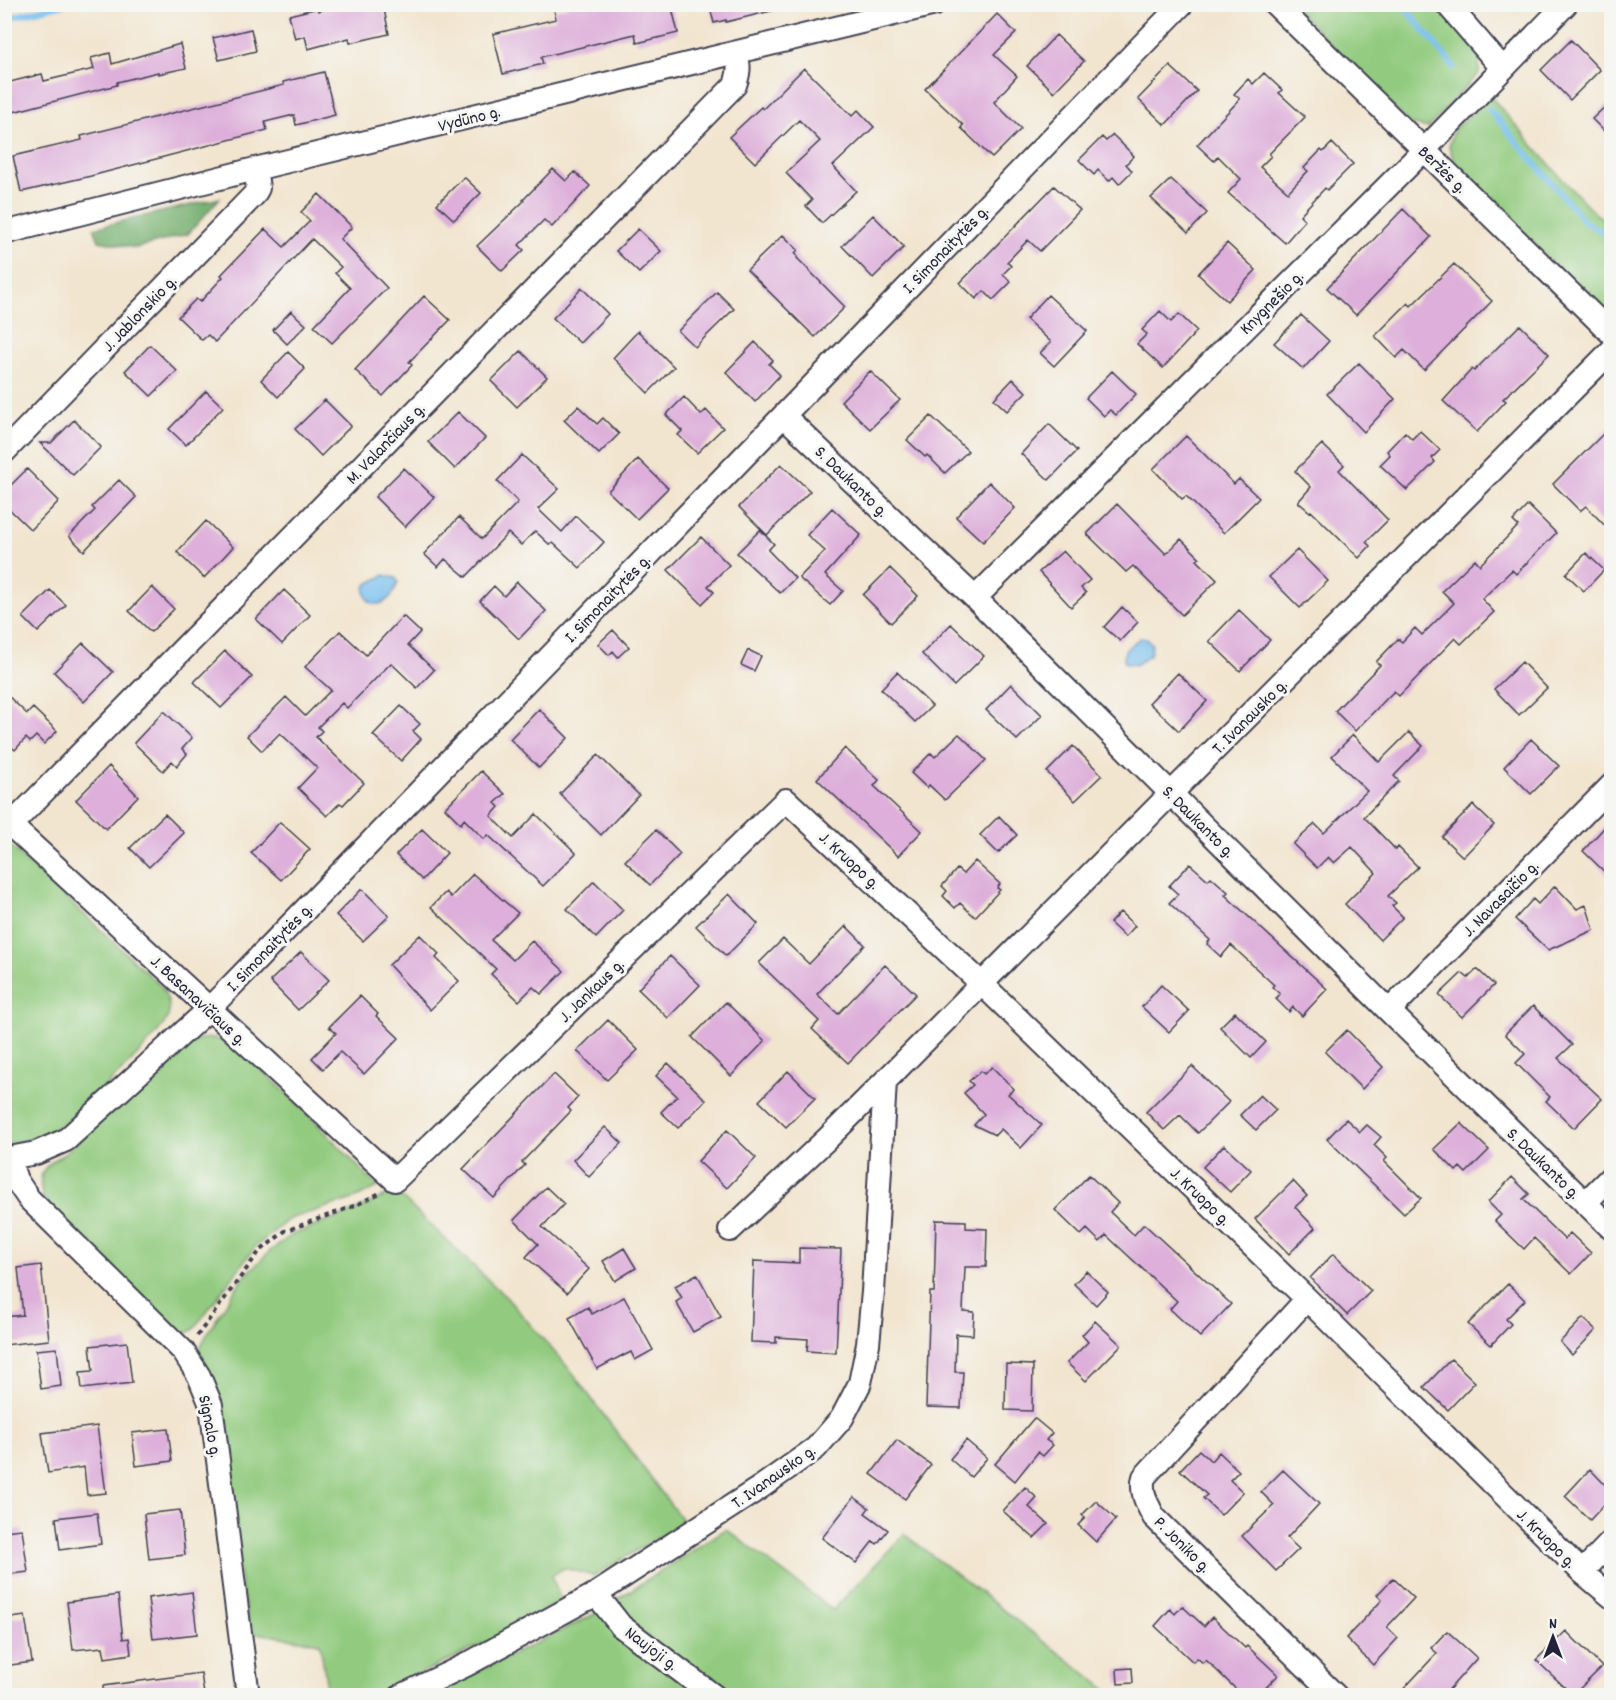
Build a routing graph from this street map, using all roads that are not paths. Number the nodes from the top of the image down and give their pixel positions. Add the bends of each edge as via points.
1 (935, 4) edge
2 (1182, 4) edge
3 (1275, 4) edge
4 (1447, 4) edge
5 (1566, 4) edge
6 (736, 53) junction
7 (1503, 69) junction
8 (1423, 150) junction
9 (255, 169) junction
10 (4, 233) edge
11 (1611, 334) edge
12 (1611, 350) edge
13 (784, 416) junction
14 (4, 452) edge
15 (975, 598) junction
16 (1611, 785) edge
17 (1172, 794) junction
18 (786, 800) joint
19 (8, 822) edge
20 (981, 983) junction
21 (208, 1010) junction
22 (1389, 1011) junction
23 (885, 1081) junction
24 (7, 1158) edge
25 (1611, 1176) edge
26 (395, 1180) joint
27 (1585, 1203) junction
28 (1611, 1229) edge
29 (730, 1230) dead end
30 (1307, 1299) junction
31 (1611, 1541) edge
32 (1582, 1572) junction
33 (596, 1594) junction
34 (1611, 1597) edge
35 (248, 1695) edge
36 (401, 1695) edge
37 (714, 1695) edge
38 (1336, 1695) edge

1 - 6 street, Vydūno g.
2 - 13 street, I. Simonaitytės g.
3 - 8 street, Beržės g.
4 - 7 street
5 - 7 street, Knygnešio g.
6 - 9 street, Vydūno g.
6 - 19 street, M. Valančiaus g. via 740,64 735,85
7 - 8 street, Knygnešio g.
8 - 11 street, Beržės g.
8 - 15 street, Knygnešio g.
9 - 10 street, Vydūno g.
9 - 14 street, J. Jablonskio g. via 258,188 254,195
12 - 17 street, T. Ivanausko g.
13 - 15 street, S. Daukanto g.
13 - 21 street, I. Simonaitytės g.
15 - 17 street, S. Daukanto g.
16 - 22 street, J. Navasaičio g.
17 - 20 street, T. Ivanausko g.
17 - 22 street, S. Daukanto g.
18 - 20 street, J. Kruopo g.
18 - 26 street, J. Jankaus g.
19 - 21 street, J. Basanavičiaus g.
20 - 23 street, T. Ivanausko g.
20 - 30 street, J. Kruopo g.
21 - 24 street, I. Simonaitytės g. via 66,1140 36,1153
21 - 26 street, J. Basanavičiaus g.
22 - 27 street, S. Daukanto g.
23 - 29 street, T. Ivanausko g.
23 - 33 street, T. Ivanausko g. via 868,1344 860,1383 842,1418 816,1448
24 - 35 street, Signalo g. via 29,1199 183,1351 199,1376 211,1405
25 - 27 street
27 - 28 street, S. Daukanto g.
30 - 32 street, J. Kruopo g.
30 - 38 street, P. Joniko g. via 1144,1477 1142,1484 1154,1517
31 - 32 street
32 - 34 street, J. Kruopo g.
33 - 36 street, T. Ivanausko g. via 466,1665
33 - 37 street, Naujoji g. via 621,1626

